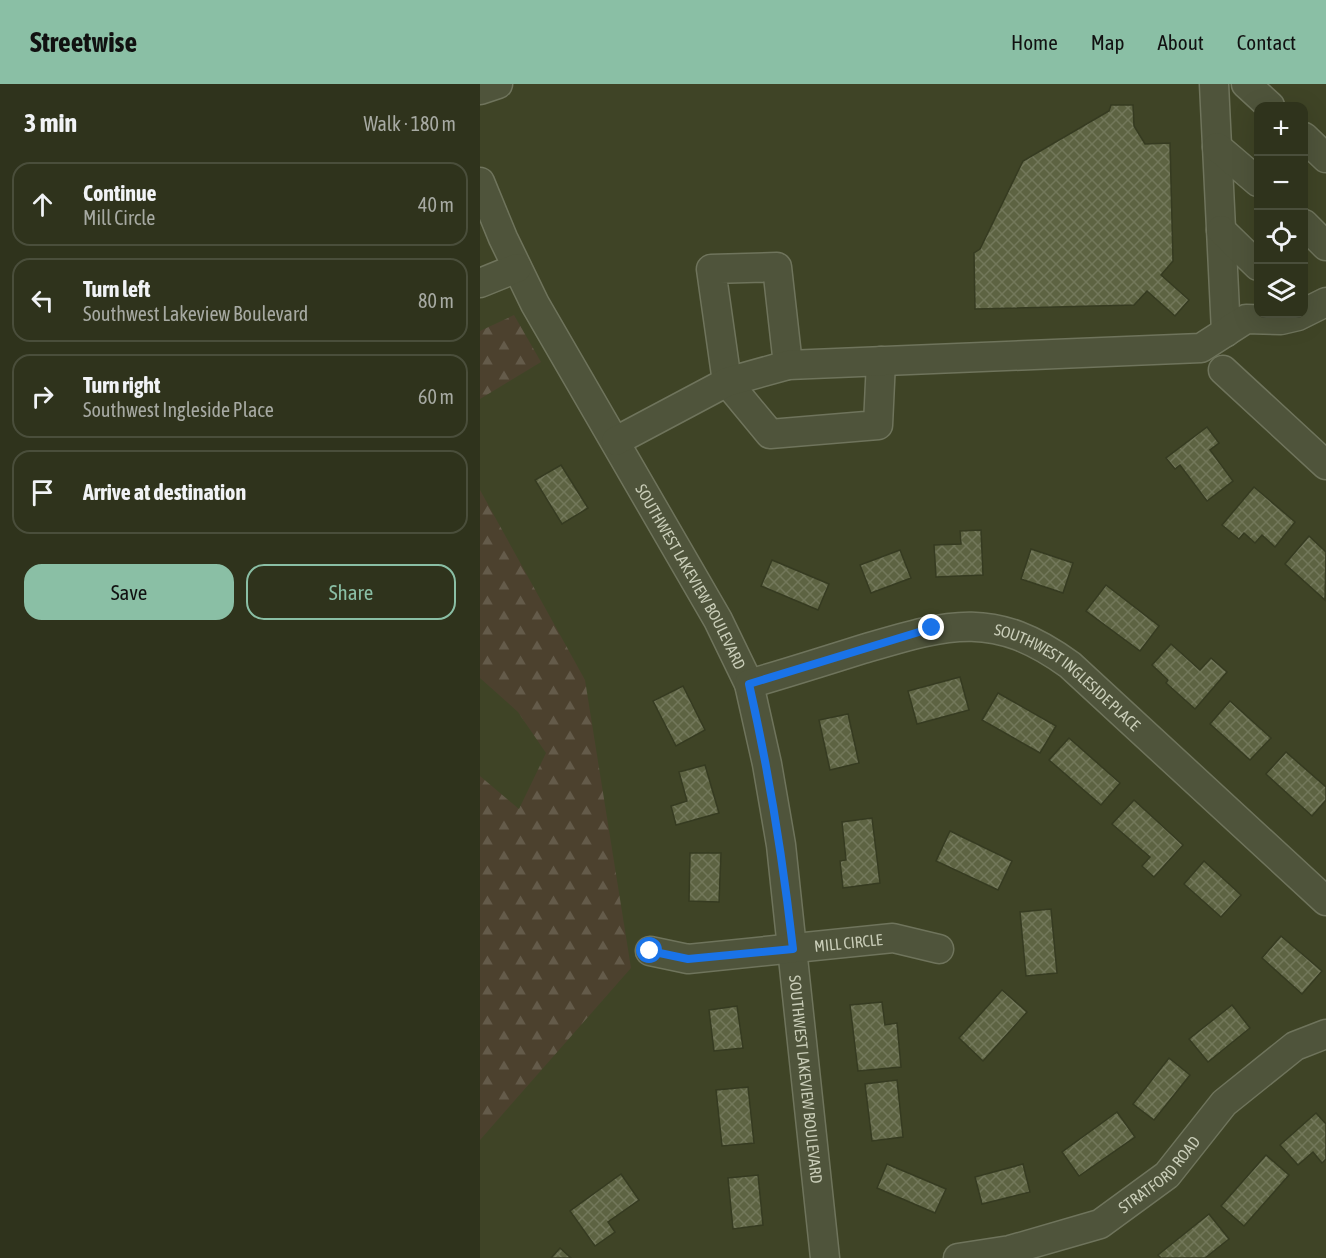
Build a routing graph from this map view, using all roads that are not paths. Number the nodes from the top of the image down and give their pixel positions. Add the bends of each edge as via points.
1 (498, 84) edge
2 (1214, 84) edge
3 (1246, 84) edge
4 (480, 90) edge
5 (1266, 102) edge
6 (1308, 141) edge
7 (1217, 147) junction
8 (1326, 158) edge
9 (1254, 179) edge
10 (480, 182) edge
11 (1308, 228) edge
12 (1221, 230) junction
13 (1326, 246) edge
14 (1256, 264) edge
15 (517, 268) junction
16 (480, 283) edge
17 (1326, 302) edge
18 (1308, 310) edge
19 (1287, 318) edge
20 (1226, 332) junction
21 (881, 361) junction
22 (788, 365) junction
23 (1223, 370) dead end
24 (727, 382) junction
25 (616, 441) junction
26 (1326, 465) edge
27 (749, 684) junction
28 (1326, 901) edge
29 (793, 949) junction
30 (939, 950) dead end
31 (650, 951) dead end
32 (1326, 1034) edge
33 (825, 1258) edge
34 (958, 1258) edge

1 - 4 street
2 - 7 street
3 - 5 street
6 - 8 street
7 - 9 street
7 - 12 street
10 - 15 street, SOUTHWEST LAKEVIEW BOULEVARD
11 - 13 street
12 - 14 street
12 - 20 street
15 - 16 street
15 - 25 street, SOUTHWEST LAKEVIEW BOULEVARD
17 - 18 street
19 - 20 street via 1246,319
20 - 21 street via 1201,348
21 - 22 street
21 - 24 street via 878,425 770,434
22 - 24 street
22 - 24 street via 777,267 711,269
23 - 26 street
24 - 25 street
25 - 27 street, SOUTHWEST LAKEVIEW BOULEVARD via 718,620
27 - 28 street, SOUTHWEST INGLESIDE PLACE via 932,628 967,626 1027,638 1070,665
27 - 29 street, SOUTHWEST LAKEVIEW BOULEVARD via 781,845
29 - 30 street, MILL CIRCLE via 893,938
29 - 31 street, MILL CIRCLE via 688,959
29 - 33 street, SOUTHWEST LAKEVIEW BOULEVARD
32 - 34 street, STRATFORD ROAD via 1295,1046 1224,1103 1167,1175 1100,1224 1010,1250

